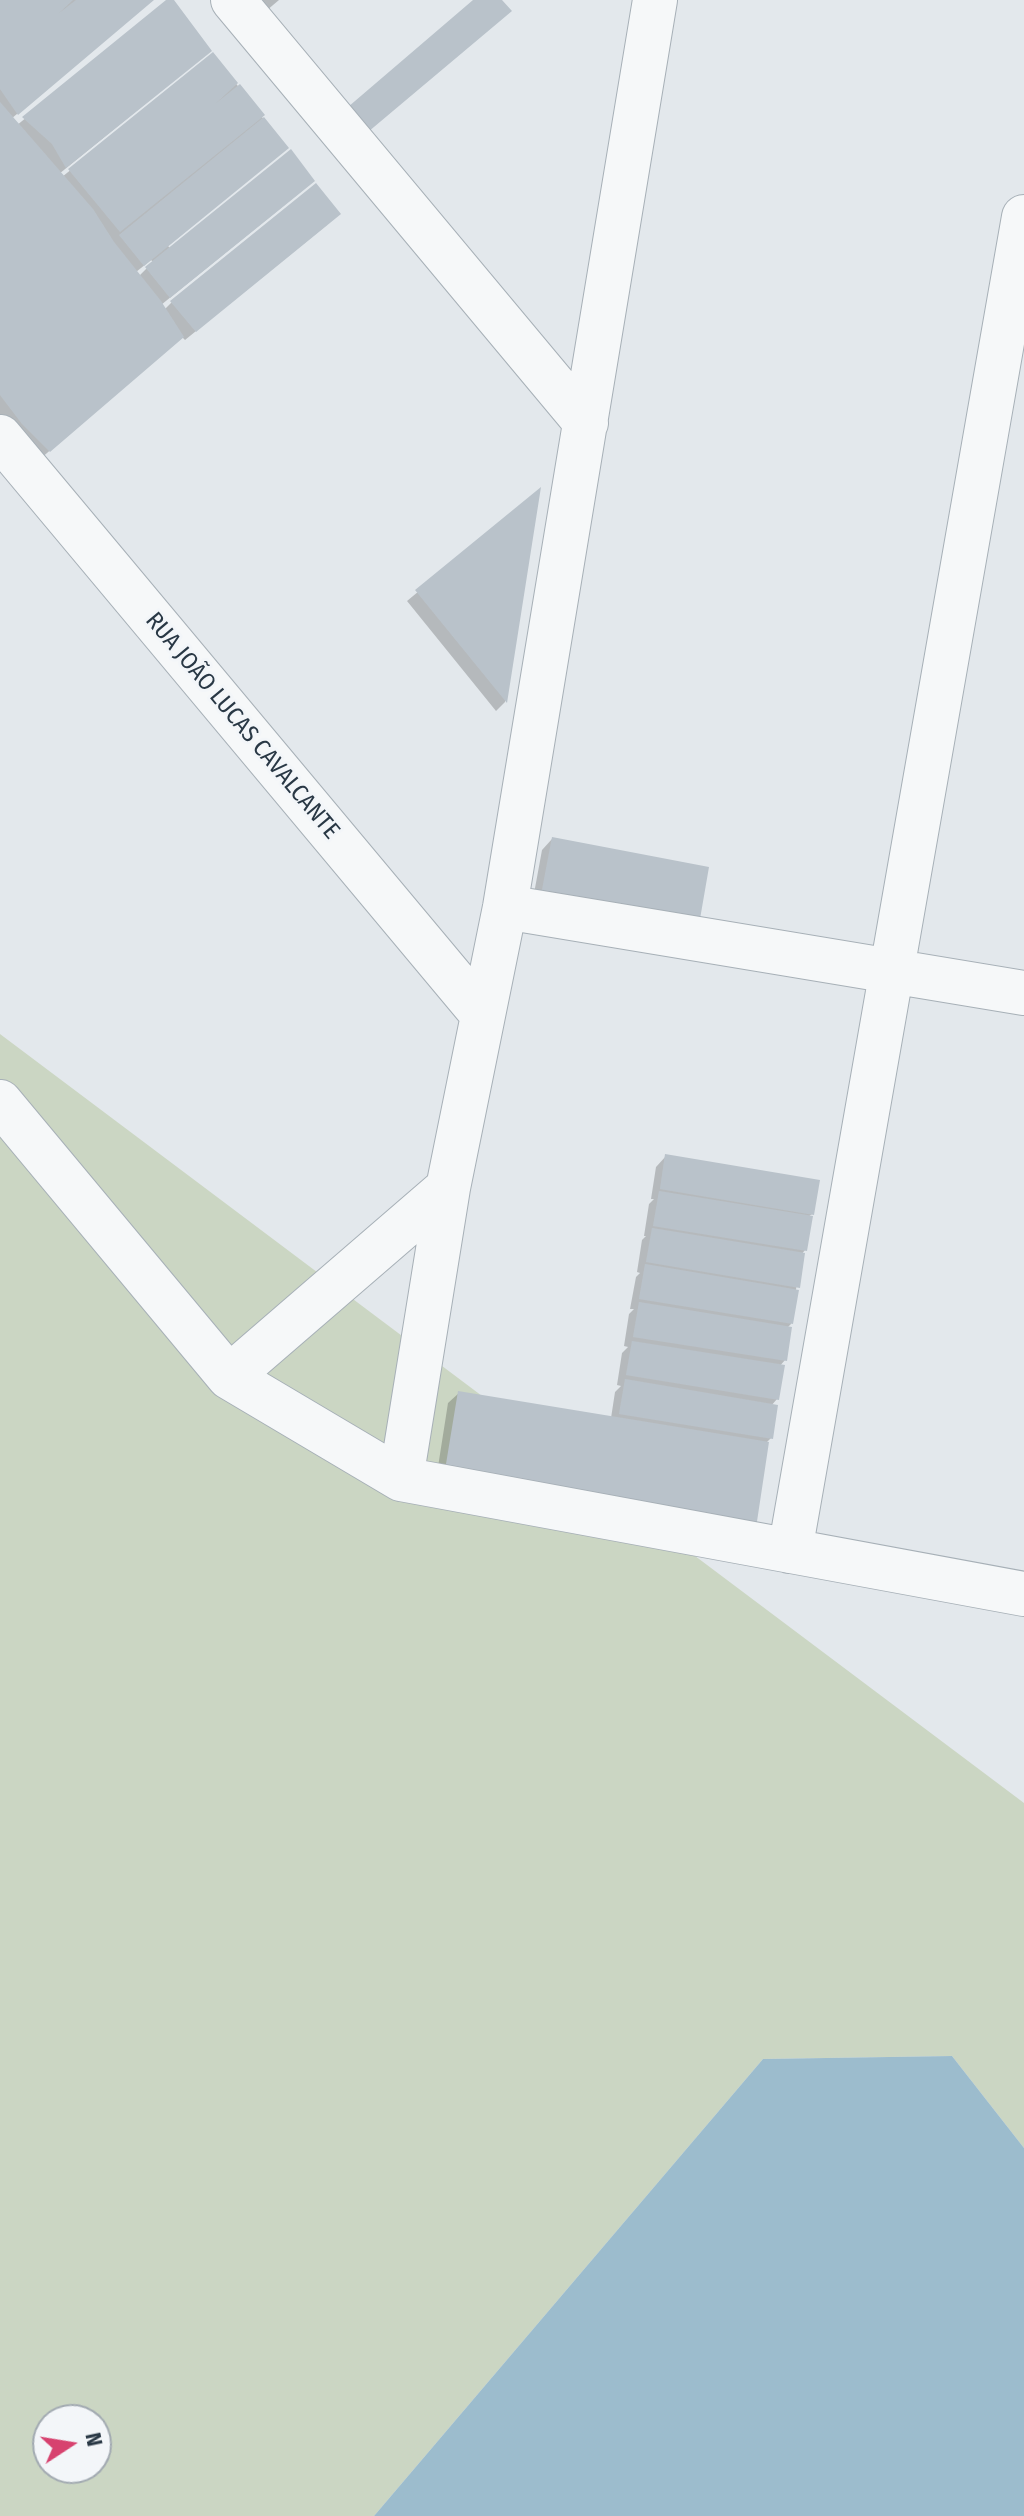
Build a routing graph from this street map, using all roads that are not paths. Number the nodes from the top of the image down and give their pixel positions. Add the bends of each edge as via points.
1 (233, 0) edge
2 (655, 0) edge
3 (1024, 217) edge
4 (586, 423) junction
5 (0, 437) edge
6 (505, 907) junction
7 (892, 971) junction
8 (1024, 993) edge
9 (483, 1015) junction
10 (0, 1102) edge
11 (448, 1188) junction
12 (229, 1377) junction
13 (401, 1479) junction
14 (790, 1551) junction
15 (1024, 1594) edge

1 - 4 street
2 - 4 street
3 - 7 street
4 - 6 street
5 - 9 street, RUA JOÃO LUCAS CAVALCANTE
6 - 7 street
6 - 9 street
7 - 8 street
7 - 14 street
9 - 11 street
10 - 12 street
11 - 12 street
11 - 13 street
12 - 13 street
13 - 14 street
14 - 15 street

